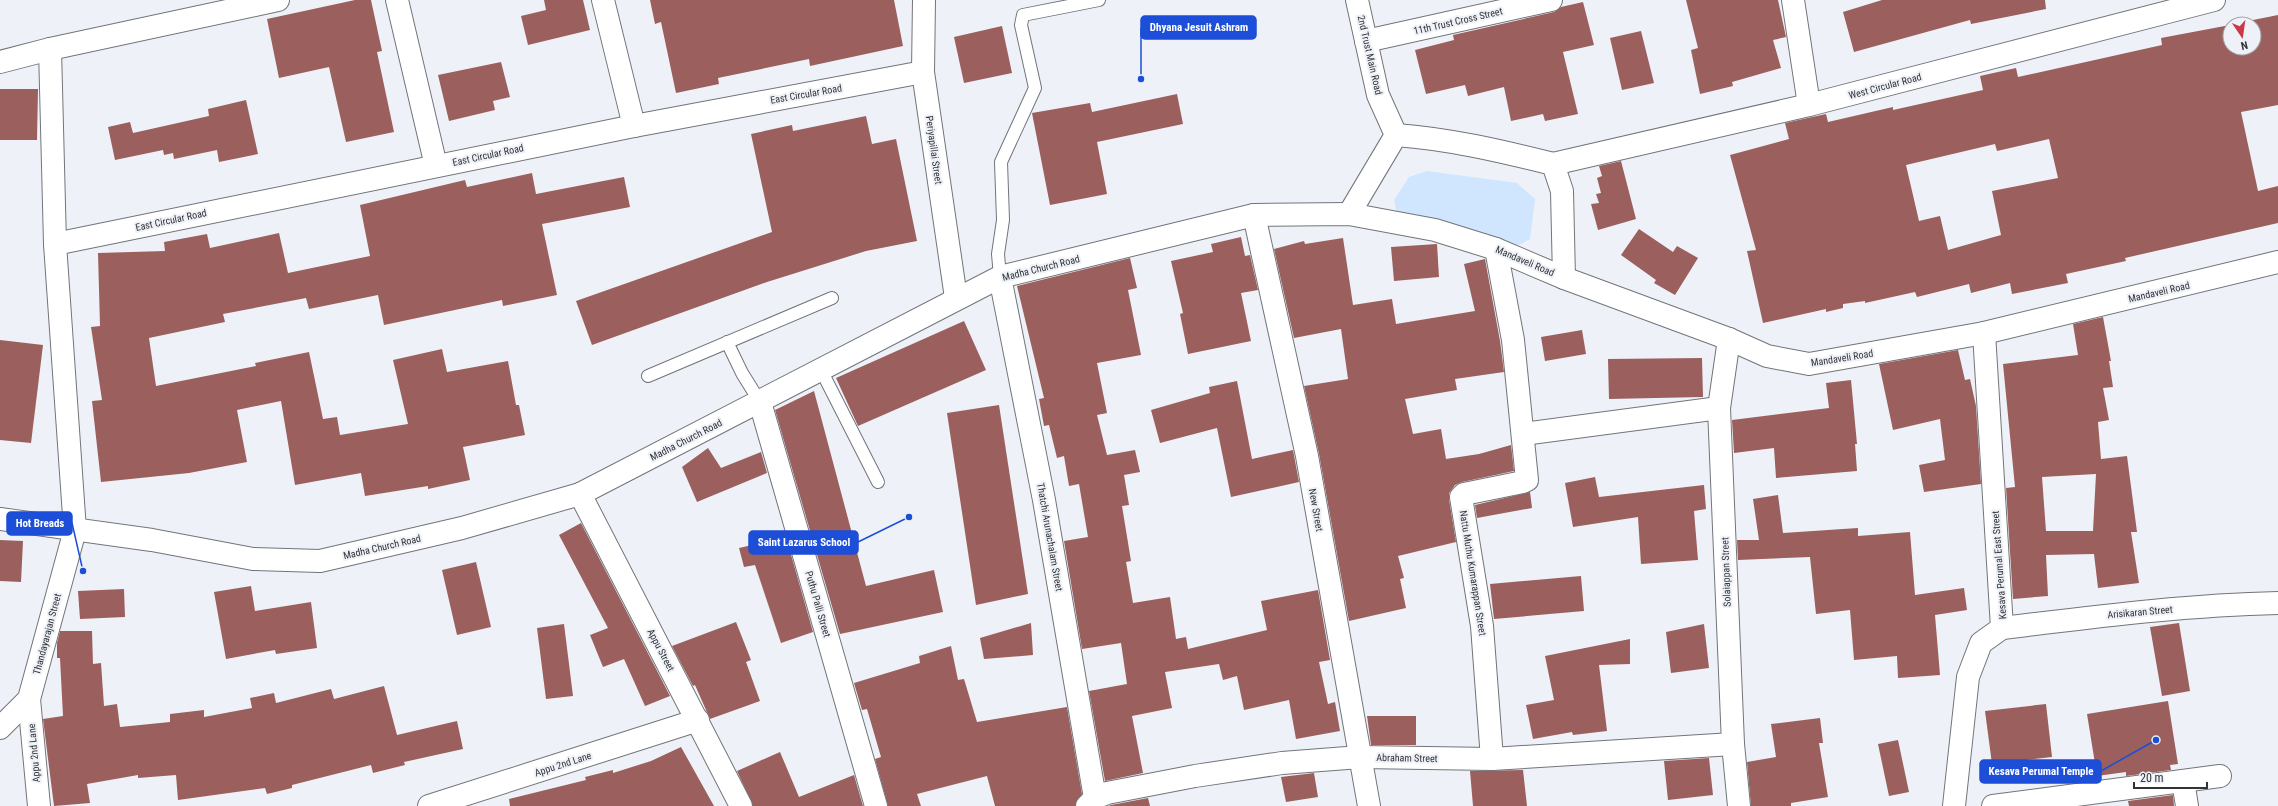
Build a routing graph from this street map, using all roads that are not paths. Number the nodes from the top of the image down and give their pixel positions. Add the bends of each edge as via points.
1 (278, 0) edge
2 (397, 0) edge
3 (603, 0) edge
4 (924, 0) edge
5 (1099, 0) edge
6 (1357, 0) edge
7 (1551, 0) edge
8 (1793, 0) edge
9 (2214, 0) edge
10 (1366, 41) junction
11 (50, 49) junction
12 (0, 62) edge
13 (923, 72) junction
14 (1809, 105) junction
15 (634, 126) junction
16 (1396, 135) junction
17 (1553, 164) junction
18 (436, 166) junction
19 (1349, 214) junction
20 (1254, 215) junction
21 (55, 244) junction
22 (1496, 248) junction
23 (2278, 262) edge
24 (1000, 277) junction
25 (1564, 278) junction
26 (832, 298) dead end
27 (956, 298) junction
28 (1984, 333) junction
29 (1729, 339) junction
30 (727, 342) junction
31 (821, 370) junction
32 (648, 376) dead end
33 (760, 402) junction
34 (1719, 408) junction
35 (1523, 434) junction
36 (878, 482) dead end
37 (580, 494) junction
38 (0, 519) edge
39 (75, 530) junction
40 (2278, 603) edge
41 (2002, 628) junction
42 (29, 699) junction
43 (698, 720) junction
44 (0, 728) edge
45 (1733, 744) junction
46 (1360, 757) junction
47 (1492, 759) junction
48 (2220, 776) dead end
49 (2183, 781) junction
50 (1091, 802) edge
51 (39, 806) edge
52 (429, 806) edge
53 (741, 806) edge
54 (876, 806) edge
55 (1369, 806) edge
56 (1739, 806) edge
57 (1954, 806) edge
58 (1994, 806) edge
59 (2187, 806) edge

1 - 11 street
2 - 18 street
3 - 15 street
4 - 13 street, Periyapillai Street
5 - 24 lane via 1023,15 1021,24 1035,88 1001,162 1004,220 998,254
6 - 10 street, 2nd Trust Main Road
7 - 10 street, 11th Trust Cross Street
8 - 14 street
9 - 14 street, West Circular Road
10 - 16 street, 2nd Trust Main Road via 1378,95
11 - 12 street
11 - 21 street, Thandayarajan Street
13 - 15 street, East Circular Road
13 - 27 street, Periyapillai Street
14 - 17 street, West Circular Road
15 - 18 street, East Circular Road
16 - 17 street via 1426,137 1490,148
16 - 19 street
17 - 25 street via 1562,191
18 - 21 street, East Circular Road
19 - 20 street, Madha Church Road
19 - 22 street, Mandaveli Road via 1435,230
20 - 24 street, Madha Church Road
20 - 46 street, New Street via 1307,456
21 - 39 street, Thandayarajan Street
22 - 25 street, Mandaveli Road
22 - 35 street, Nattu Muthu Kumarappan Street via 1514,340
23 - 28 street, Mandaveli Road
24 - 27 street, Madha Church Road
24 - 50 street, Thatchi Arunachalam Street via 1044,500
25 - 29 street, Mandaveli Road
26 - 30 lane
27 - 31 street, Madha Church Road
28 - 29 street, Mandaveli Road via 1809,364 1767,356
28 - 41 street, Kesava Perumal East Street
29 - 34 street, Solaiappan Street
30 - 32 lane
30 - 33 lane
31 - 33 street, Madha Church Road
31 - 36 lane
33 - 37 street, Madha Church Road
33 - 54 street, Puthu Palli Street
34 - 35 street
34 - 45 street, Solaiappan Street
35 - 47 street, Nattu Muthu Kumarappan Street via 1526,481 1464,494 1461,497 1482,626
37 - 39 street, Madha Church Road via 462,528 320,561 254,559 152,540
37 - 43 street, Appu Street
38 - 39 street, Madha Church Road
39 - 42 street, Thandayarajan Street
40 - 41 street, Arisikaran Street via 2120,613
41 - 57 street, Kesava Perumal East Street via 1981,642 1968,677
42 - 44 street, Thandayarajan Street
42 - 51 street, Appu 2nd Lane
43 - 52 street, Appu 2nd Lane
43 - 53 street, Appu Street
45 - 47 street, Abraham Street
45 - 56 street, Solaiappan Street
46 - 47 street, Abraham Street
46 - 50 street, Abraham Street via 1282,763 1195,776 1107,794
46 - 55 street, New Street
48 - 49 street
49 - 58 street
49 - 59 street

